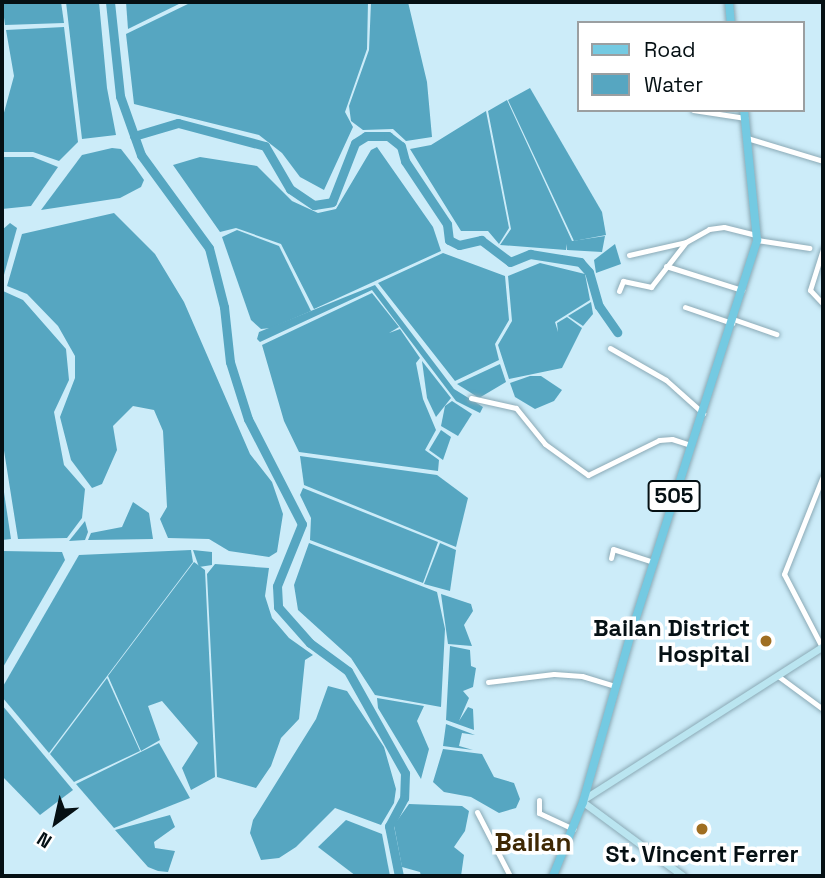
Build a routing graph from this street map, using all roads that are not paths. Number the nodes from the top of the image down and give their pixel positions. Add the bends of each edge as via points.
1 (729, 2) edge
2 (732, 21) edge
3 (719, 112) edge
4 (744, 114) edge
5 (747, 138) junction
6 (823, 161) edge
7 (757, 238) junction
8 (686, 242) junction
9 (809, 248) dead end
10 (823, 249) edge
11 (629, 256) dead end
12 (666, 266) junction
13 (742, 290) junction
14 (620, 291) dead end
15 (823, 304) edge
16 (685, 307) dead end
17 (733, 321) junction
18 (776, 334) dead end
19 (610, 348) dead end
20 (471, 398) dead end
21 (703, 413) junction
22 (690, 445) junction
23 (823, 476) edge
24 (611, 558) dead end
25 (653, 562) junction
26 (823, 647) edge
27 (778, 676) junction
28 (488, 682) dead end
29 (615, 686) junction
30 (823, 709) edge
31 (539, 800) dead end
32 (584, 801) junction
33 (477, 812) dead end
34 (573, 829) junction
35 (510, 876) edge
36 (553, 876) edge
37 (683, 876) edge

1 - 2 main road
3 - 4 street
4 - 5 main road, 505
5 - 6 street
5 - 7 main road, 505
7 - 8 street via 724,227 709,229
7 - 9 street
7 - 13 main road, 505
8 - 11 street
8 - 12 street
10 - 15 street via 810,290
12 - 13 street
12 - 14 street via 651,287 624,281
13 - 17 main road, 505
16 - 17 street
17 - 18 street
17 - 21 main road, 505
19 - 21 street via 666,380
20 - 22 street via 516,408 545,444 588,475 659,440
21 - 22 main road, 505
22 - 25 main road, 505
23 - 26 street via 784,574
24 - 25 street via 613,549
25 - 29 main road, 505
26 - 27 main road
27 - 30 street
27 - 32 main road
28 - 29 street via 554,674
29 - 32 main road, 505
31 - 34 street via 539,813
32 - 34 main road, 505
32 - 37 main road
33 - 35 street
34 - 36 main road, 505

